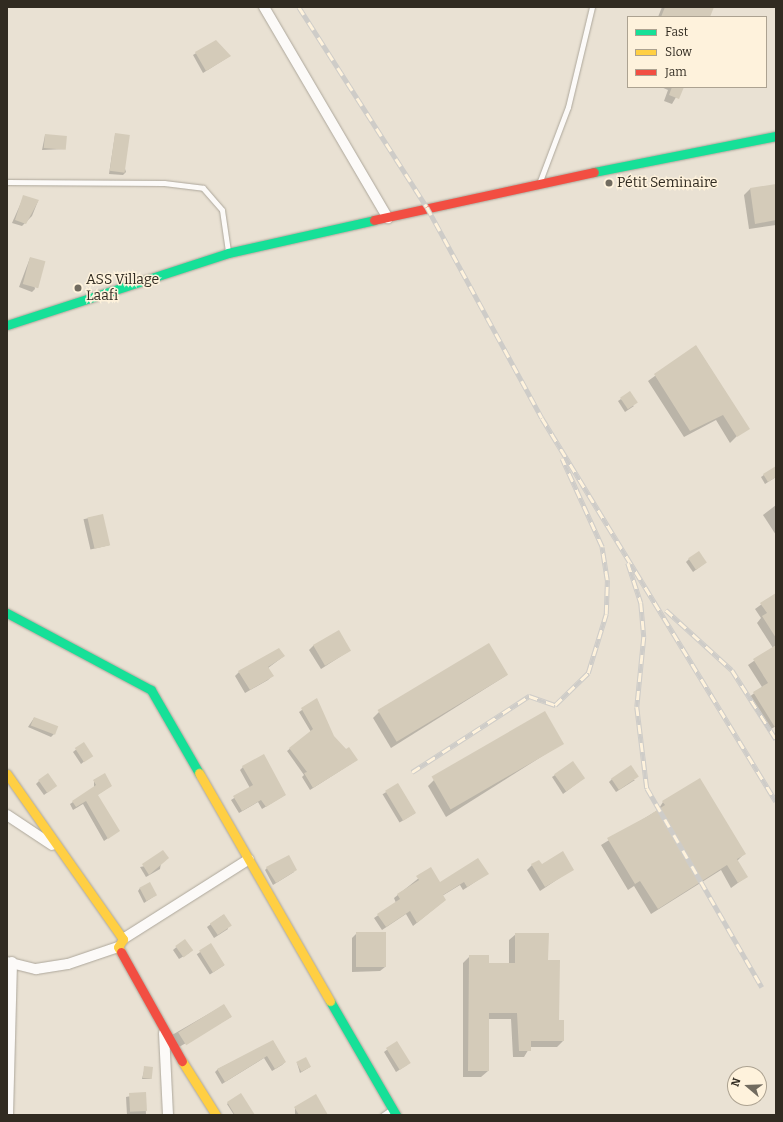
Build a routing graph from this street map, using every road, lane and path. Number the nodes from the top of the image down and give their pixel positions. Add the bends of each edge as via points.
1 (264, 7) edge
2 (592, 7) edge
3 (776, 136) edge
4 (7, 182) edge
5 (540, 184) junction
6 (388, 218) junction
7 (228, 253) junction
8 (7, 325) edge
9 (7, 614) edge
10 (7, 774) edge
11 (7, 815) edge
12 (249, 859) junction
13 (74, 868) junction
14 (120, 943) junction
15 (10, 962) edge
16 (164, 1032) junction
17 (394, 1112) edge
18 (8, 1115) edge
19 (168, 1115) edge
20 (216, 1115) edge
21 (383, 1115) edge

1 - 6 street
2 - 5 lane via 568,107
3 - 5 street via 677,153
4 - 7 lane via 164,183 203,188 222,210
5 - 6 street
6 - 7 street
7 - 8 street
9 - 12 street via 151,690
10 - 13 street
11 - 13 street via 42,836
12 - 14 street
12 - 17 street
13 - 14 street
14 - 15 street via 68,964 36,969
14 - 16 street
15 - 18 street
16 - 19 street
16 - 20 street
17 - 21 lane

